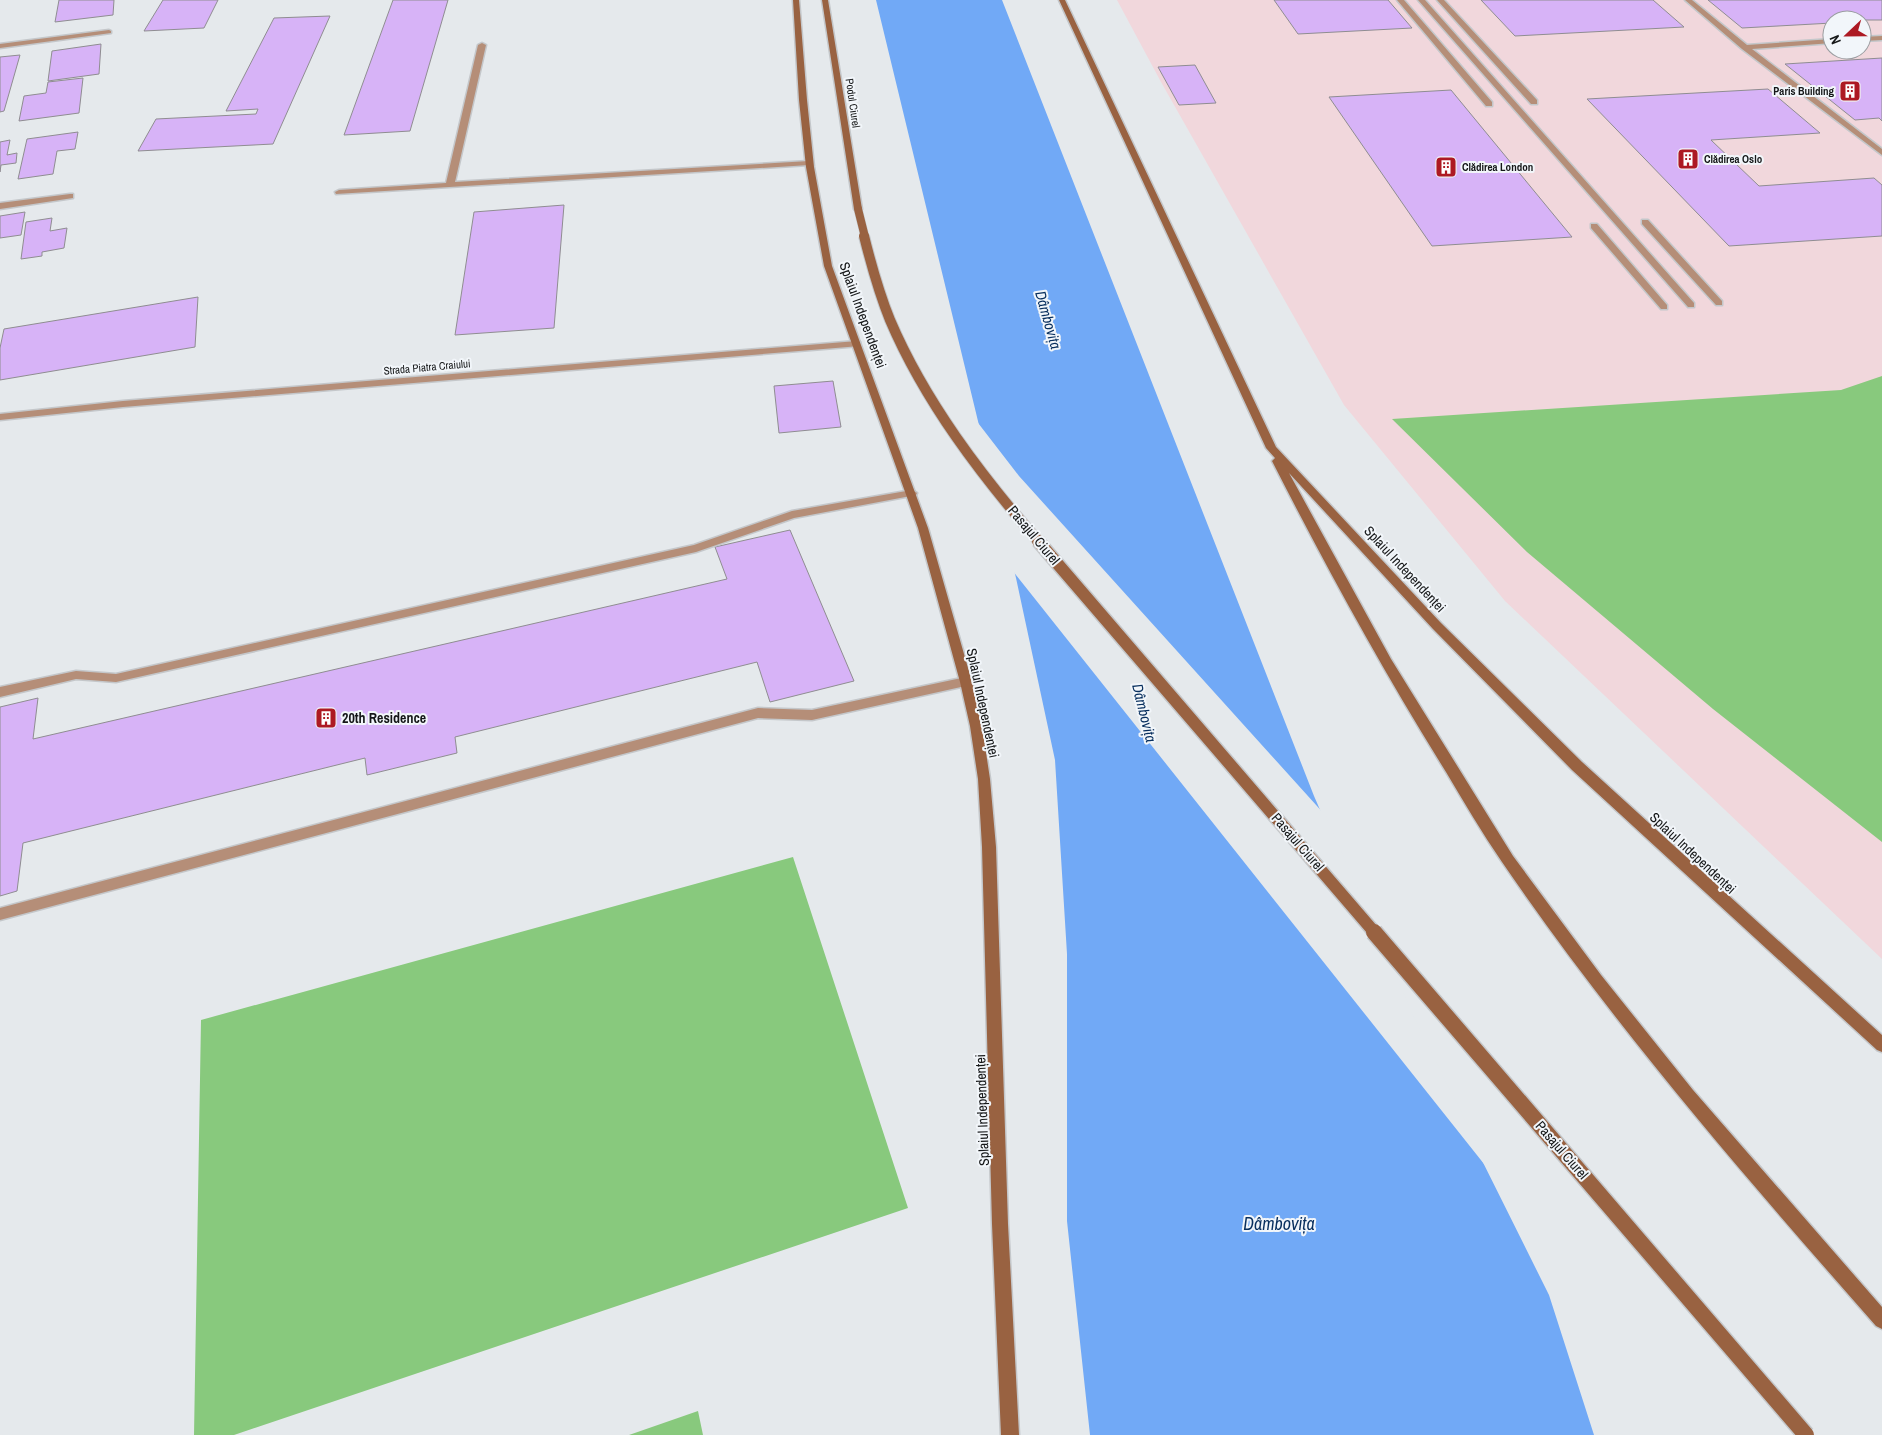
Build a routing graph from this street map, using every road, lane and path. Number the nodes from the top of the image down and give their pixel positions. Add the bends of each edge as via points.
1 (796, 0) edge
2 (825, 0) edge
3 (1062, 0) edge
4 (1400, 0) edge
5 (1421, 0) edge
6 (1440, 0) edge
7 (1688, 0) edge
8 (109, 32) dead end
9 (1822, 42) edge
10 (482, 45) dead end
11 (0, 46) edge
12 (1745, 47) junction
13 (1534, 102) dead end
14 (1489, 104) dead end
15 (1882, 153) edge
16 (809, 162) junction
17 (450, 185) junction
18 (339, 192) dead end
19 (70, 196) dead end
20 (0, 206) edge
21 (858, 209) joint
22 (1645, 222) dead end
23 (1594, 226) dead end
24 (1719, 303) dead end
25 (1691, 305) dead end
26 (1664, 307) dead end
27 (857, 344) junction
28 (0, 417) edge
29 (1271, 448) junction
30 (912, 493) junction
31 (966, 682) junction
32 (0, 692) edge
33 (0, 914) edge
34 (1882, 1045) edge
35 (1882, 1320) edge
36 (1010, 1435) edge
37 (1806, 1435) edge

1 - 16 main road, Splaiul Independenței
2 - 21 main road, Podul Ciurel
3 - 29 main road, Splaiul Independenței
4 - 14 street
5 - 25 street
6 - 13 street
7 - 12 street
8 - 11 street
9 - 12 street
10 - 17 street
12 - 15 street
16 - 17 street
16 - 27 main road, Splaiul Independenței via 828,266
17 - 18 street
19 - 20 street
21 - 37 main road, Pasajul Ciurel, bridge via 872,268 899,338 931,398 986,477
22 - 24 street
23 - 26 street
27 - 28 street, Strada Piatra Craiului
27 - 30 main road, Splaiul Independenței
29 - 34 main road, Splaiul Independenței via 1437,626 1577,766
29 - 35 main road via 1365,627 1507,859 1631,1025 1720,1135
30 - 31 main road, Splaiul Independenței
30 - 32 street via 792,515 696,548 116,678 76,675
31 - 33 street via 812,715 758,714
31 - 36 main road, Splaiul Independenței via 984,779 989,847

